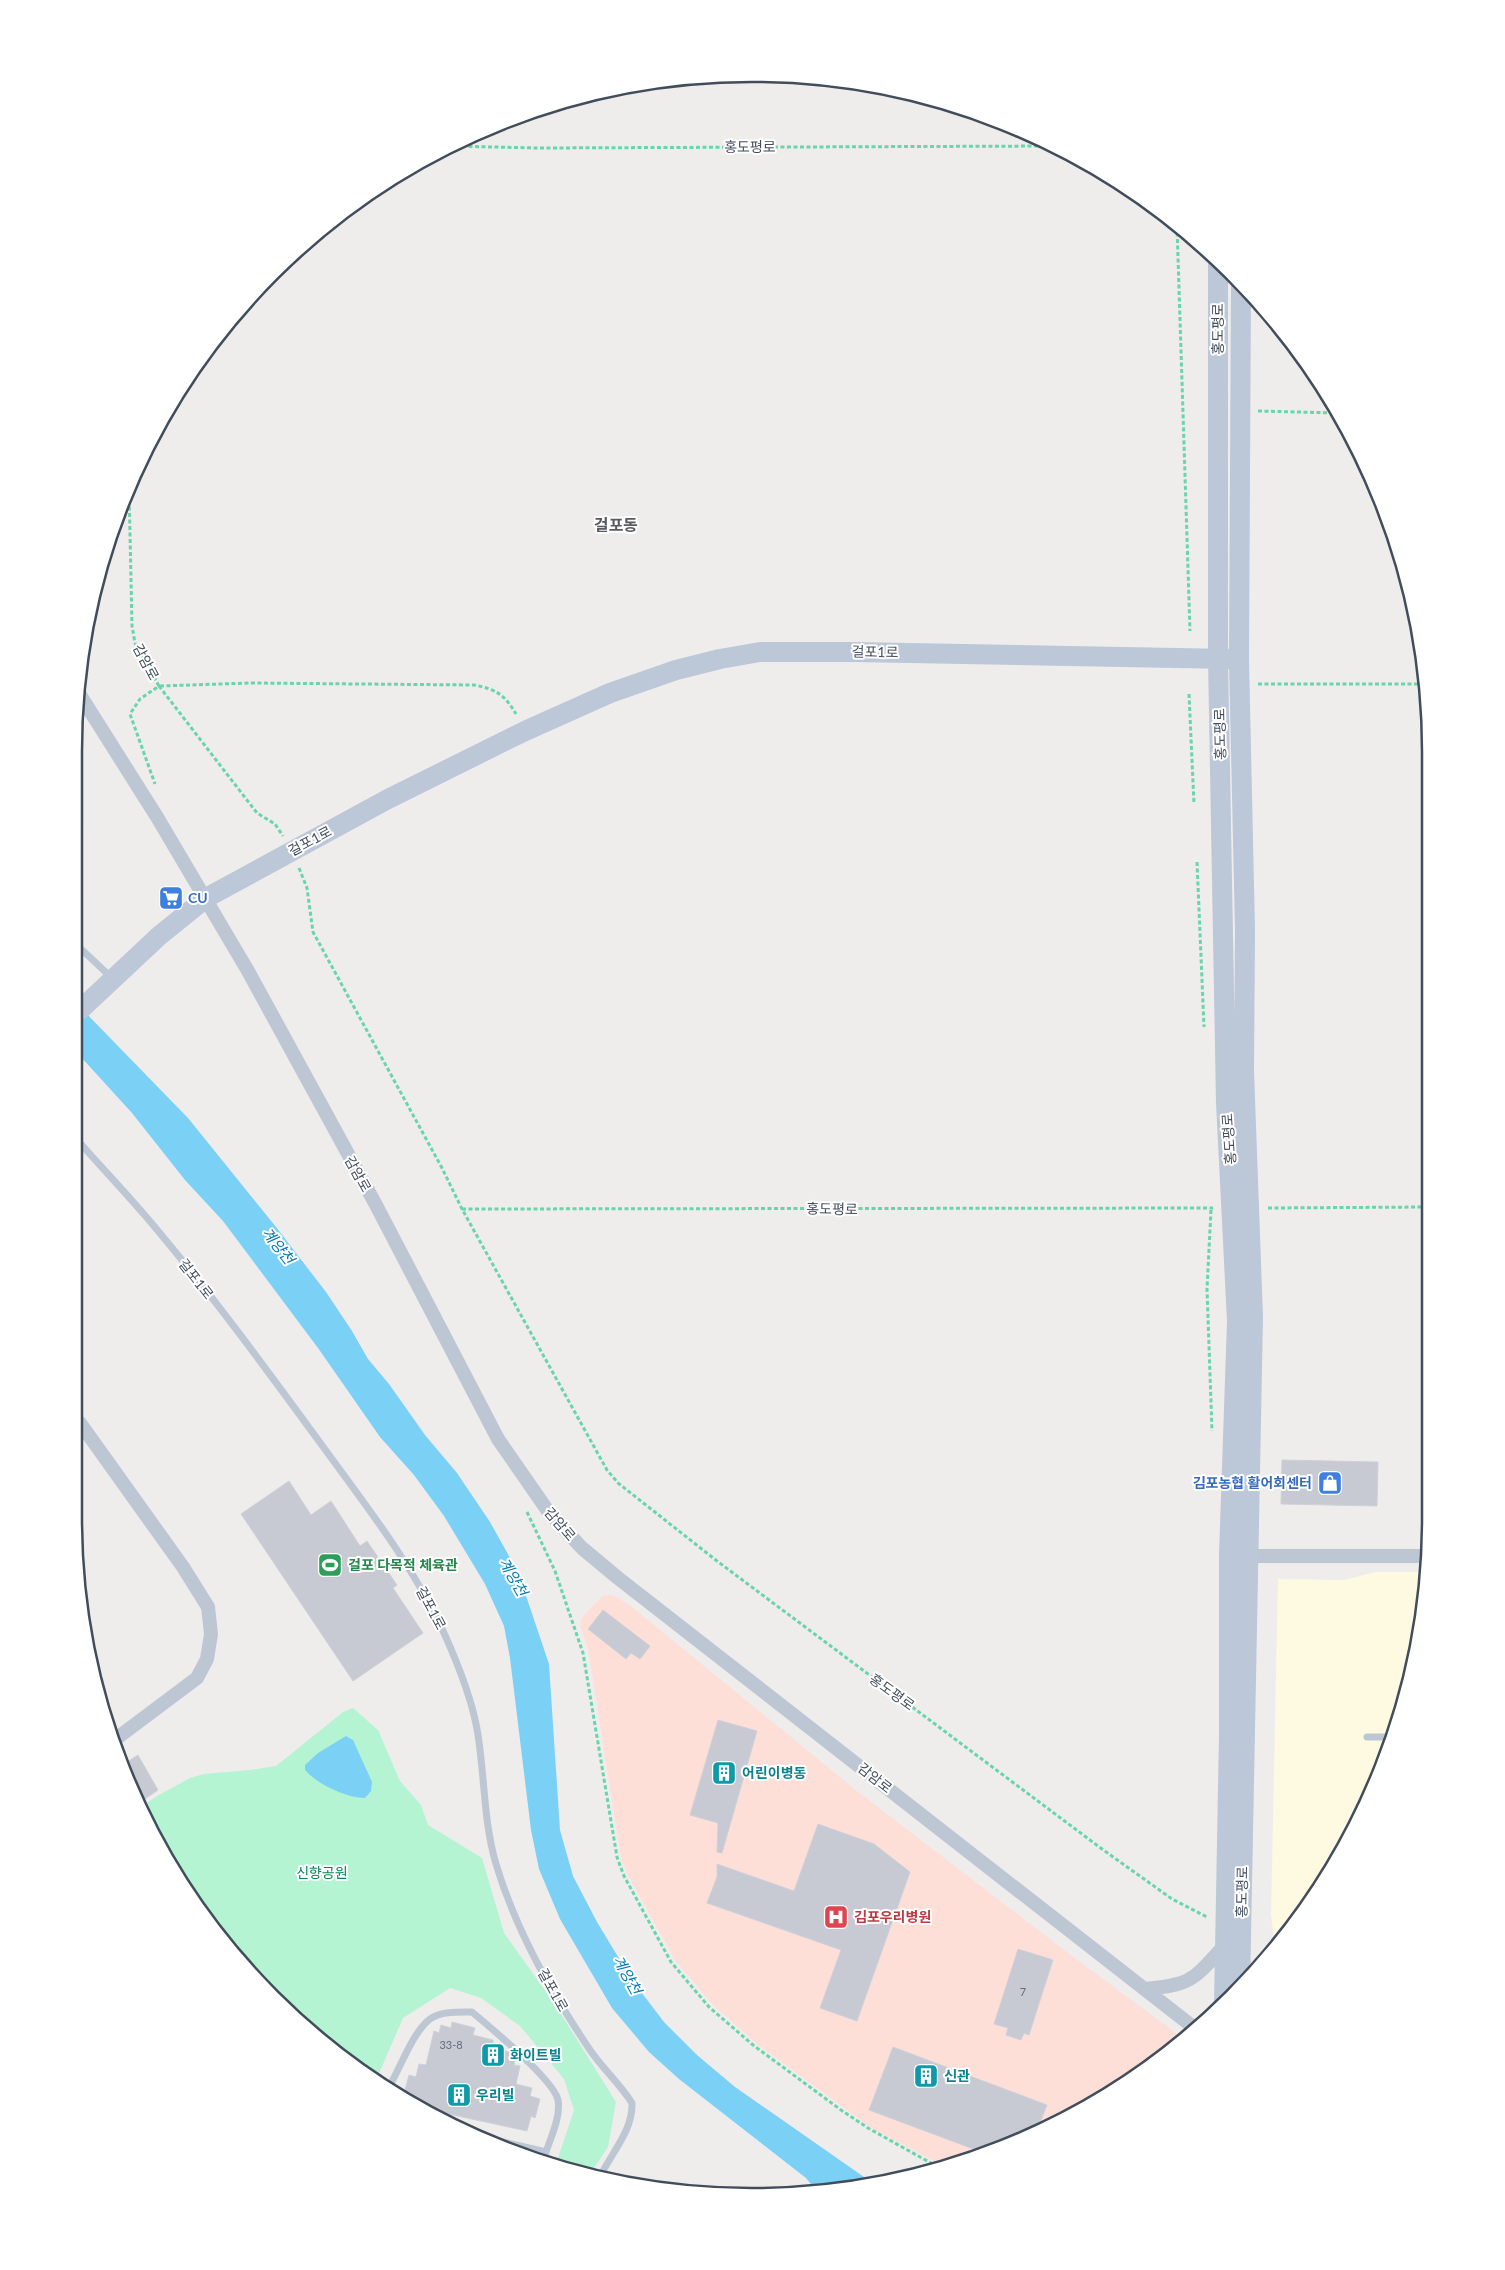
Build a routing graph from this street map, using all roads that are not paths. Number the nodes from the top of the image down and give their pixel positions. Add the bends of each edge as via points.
1 (1218, 272) edge
2 (1241, 295) edge
3 (1218, 659) junction
4 (1239, 660) junction
5 (85, 702) edge
6 (206, 898) junction
7 (82, 950) edge
8 (109, 982) junction
9 (82, 1008) edge
10 (82, 1145) edge
11 (1241, 1208) junction
12 (82, 1426) edge
13 (1238, 1556) junction
14 (1421, 1556) edge
15 (120, 1737) edge
16 (1367, 1737) dead end
17 (1385, 1737) edge
18 (1226, 1935) junction
19 (1240, 1976) edge
20 (1144, 1989) junction
21 (1224, 1993) edge
22 (1190, 2024) edge
23 (392, 2082) edge
24 (523, 2147) edge
25 (546, 2152) joint
26 (604, 2171) edge

1 - 3 street, 홍도평로
2 - 4 street, 홍도평로
3 - 4 street, 걸포1로
3 - 6 street, 걸포1로 via 865,652 760,652 720,659 610,693 526,731 388,799
3 - 11 street, 홍도평로 via 1226,1102
4 - 11 street, 홍도평로 via 1245,930
5 - 6 street, 감암로
6 - 8 street, 걸포1로
6 - 20 street, 감암로 via 376,1205 498,1439 550,1514 582,1548 618,1578
7 - 8 lane
8 - 9 street, 걸포1로
10 - 26 lane, 걸포1로 via 148,1218 261,1362 420,1587 461,1672 471,1705 494,1854 516,1921 565,2012 632,2104 632,2114 618,2148
11 - 13 street, 홍도평로 via 1253,1317
12 - 15 street via 184,1567 208,1607 211,1634 207,1659 197,1678
13 - 14 street
13 - 18 street, 홍도평로
13 - 19 street, 홍도평로
16 - 17 lane
18 - 20 street via 1201,1971 1185,1983
18 - 21 street, 홍도평로
20 - 22 street, 감암로
23 - 25 lane via 415,2037 431,2018 451,2012 472,2012 516,2049 549,2084 558,2099 557,2117
24 - 25 lane

